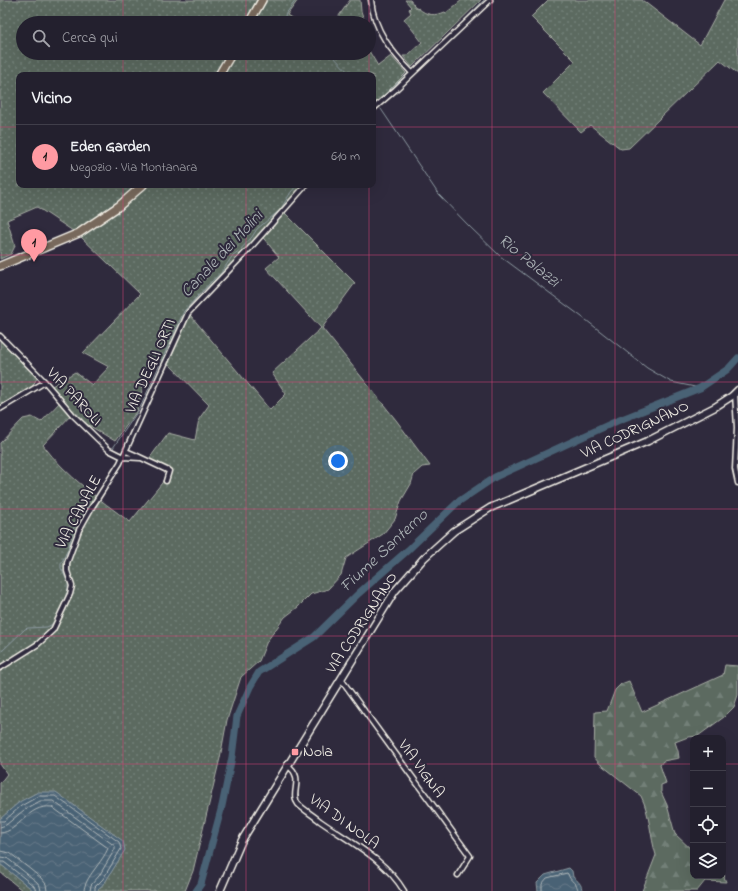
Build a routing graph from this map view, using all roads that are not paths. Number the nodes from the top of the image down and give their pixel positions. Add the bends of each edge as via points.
1 (262, 0) edge
2 (371, 0) edge
3 (490, 0) edge
4 (253, 16) edge
5 (373, 16) edge
6 (376, 24) edge
7 (228, 60) edge
8 (410, 71) junction
9 (221, 72) edge
10 (376, 106) edge
11 (140, 188) edge
12 (303, 188) edge
13 (0, 266) edge
14 (0, 336) edge
15 (45, 382) junction
16 (736, 391) edge
17 (0, 409) edge
18 (126, 451) junction
19 (123, 457) junction
20 (140, 458) junction
21 (166, 481) dead end
22 (738, 483) edge
23 (0, 668) edge
24 (341, 679) junction
25 (288, 765) junction
26 (458, 875) dead end
27 (220, 891) edge
28 (404, 891) edge

1 - 4 main road
2 - 5 street
3 - 8 street
6 - 8 street via 391,50
7 - 9 main road
8 - 10 street
11 - 13 main road via 79,233
12 - 18 street, VIA DEGLI ORTI via 188,313
14 - 15 street, VIA PAROLI
15 - 17 street
15 - 19 street, VIA PAROLI via 91,433 109,450
16 - 22 street via 735,469
16 - 24 street, VIA CODRIGNANO via 715,407 648,441 490,508 454,531 424,558 395,591
18 - 19 street, VIA DEGLI ORTI
18 - 20 street, VIA PAROLI
19 - 20 street, VIA PAROLI
19 - 23 street, VIA CANALE via 76,538 67,563 72,586 53,630 38,644
20 - 21 street, VIA PAROLI via 169,471
24 - 25 street, VIA CODRIGNANO
24 - 26 street, VIA VIGNA via 470,856
25 - 27 street, VIA CODRIGNANO via 242,840
25 - 28 street, VIA DI NOLA via 297,777 295,797 301,806 384,866

